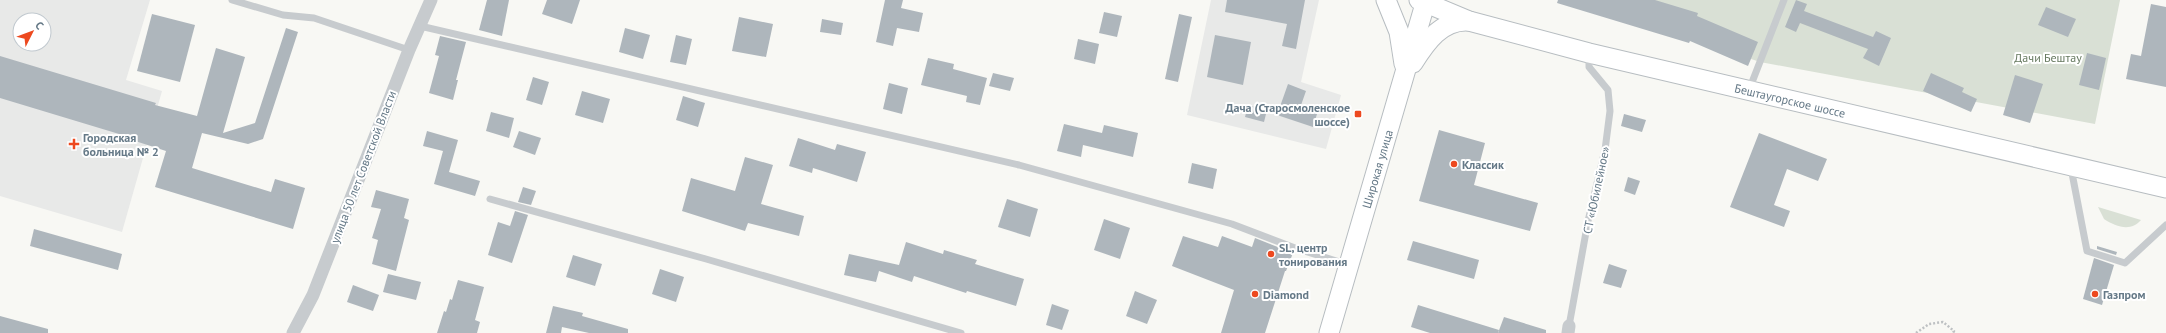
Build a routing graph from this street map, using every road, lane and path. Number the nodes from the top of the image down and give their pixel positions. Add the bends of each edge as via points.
1 (232, 0) edge
2 (431, 0) edge
3 (1386, 0) edge
4 (1784, 0) edge
5 (1423, 1) edge
6 (1469, 21) junction
7 (420, 26) junction
8 (409, 50) junction
9 (1589, 53) junction
10 (1405, 76) junction
11 (1749, 90) junction
12 (2071, 165) junction
13 (2166, 188) edge
14 (490, 199) dead end
15 (2166, 225) edge
16 (1349, 265) junction
17 (1568, 330) edge
18 (293, 333) edge
19 (961, 333) edge
20 (1329, 333) edge
21 (1916, 333) edge
22 (1953, 333) edge

1 - 8 lane via 283,15 314,18
2 - 7 street, улица 50 лет Советской Власти
3 - 10 main road via 1399,32 1404,53
4 - 11 lane
5 - 6 main road, Бештаугорское шоссе
5 - 10 main road, Широкая улица
6 - 9 main road, Бештаугорское шоссе
6 - 10 main road via 1451,22 1436,33
7 - 8 street, улица 50 лет Советской Власти
7 - 16 lane via 1019,165 1232,224
8 - 18 street, улица 50 лет Советской Власти via 313,295
9 - 11 main road, Бештаугорское шоссе
9 - 17 lane, СТ «Юбилейное» via 1589,67 1608,90 1610,111 1605,150 1588,221
10 - 16 main road, Широкая улица
11 - 12 main road, Бештаугорское шоссе
12 - 13 main road, Бештаугорское шоссе
12 - 15 lane via 2087,251 2125,263
14 - 19 lane
16 - 20 main road, Широкая улица
21 - 22 path via 1929,324 1943,322 1954,331

